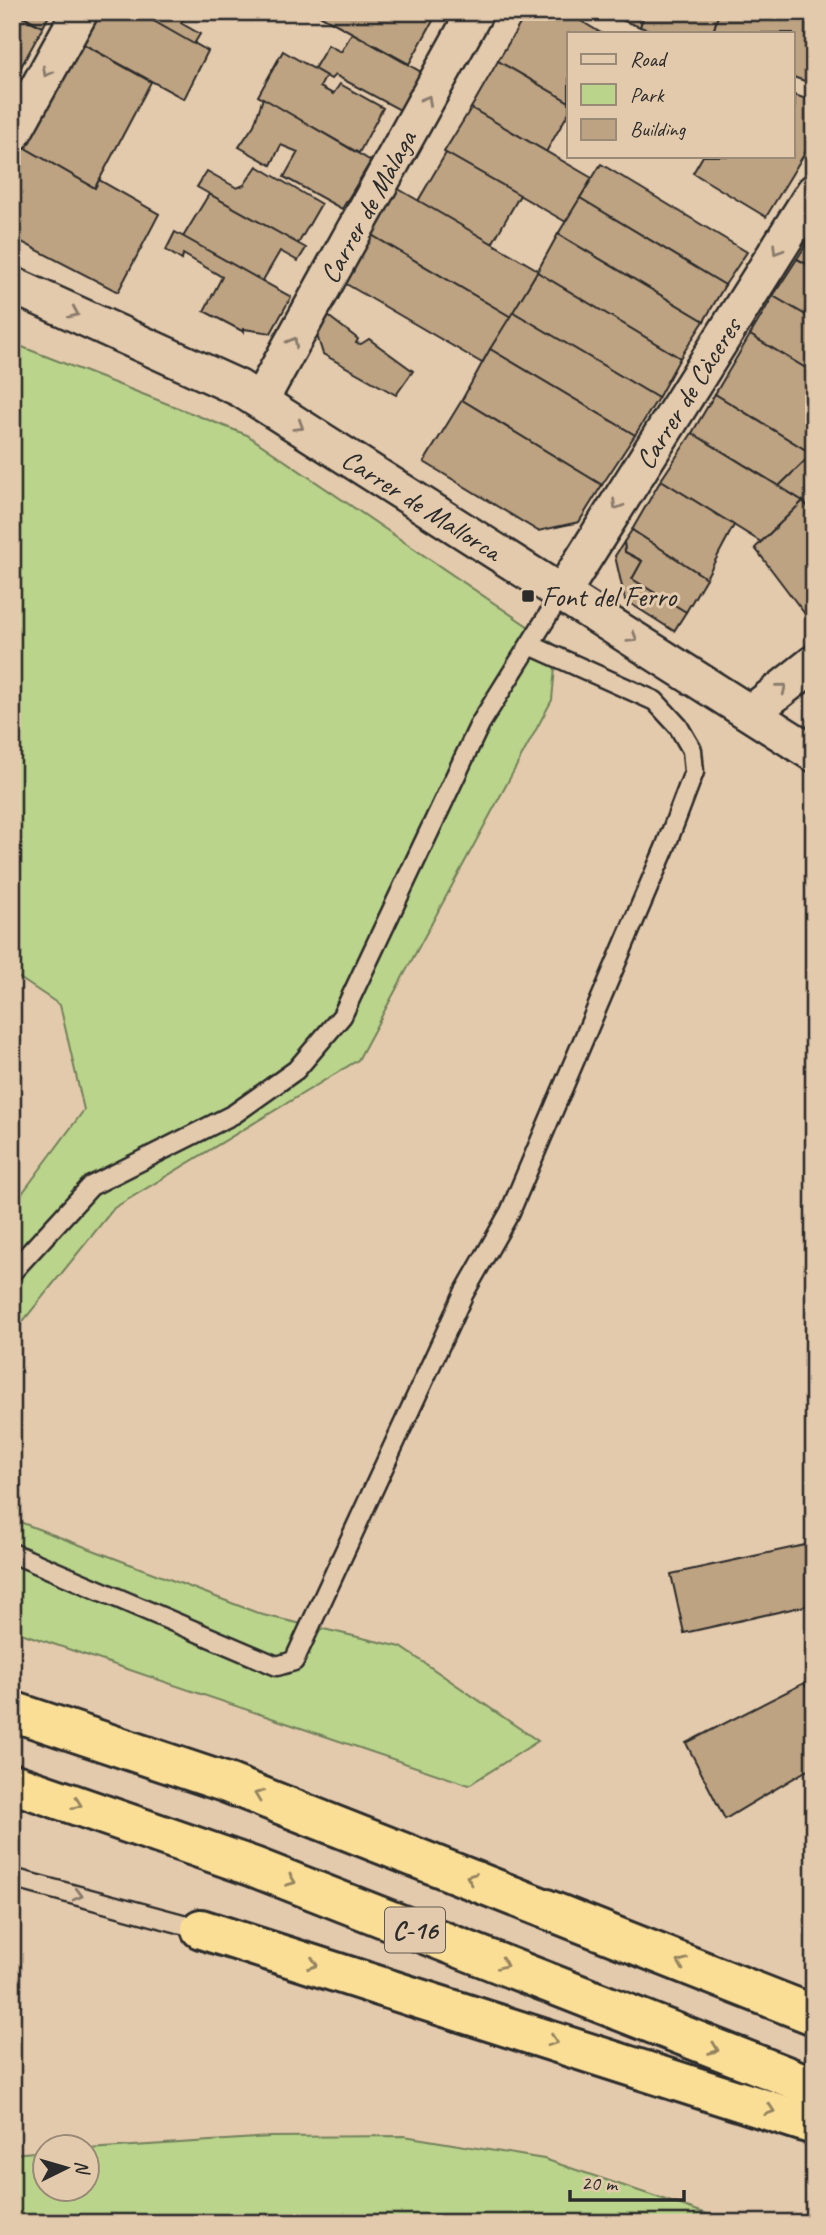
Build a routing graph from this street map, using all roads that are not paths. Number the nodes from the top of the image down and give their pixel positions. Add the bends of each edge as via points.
1 (80, 12) edge
2 (475, 12) edge
3 (12, 135) edge
4 (814, 192) edge
5 (12, 285) edge
6 (260, 401) junction
7 (562, 593) junction
8 (530, 645) junction
9 (814, 663) edge
10 (751, 713) junction
11 (814, 754) edge
12 (12, 1272) edge
13 (12, 1553) edge
14 (12, 1699) edge
15 (30, 1716) edge
16 (12, 1783) edge
17 (12, 1878) edge
18 (201, 1929) joint
19 (814, 2015) edge
20 (814, 2087) edge
21 (814, 2124) edge

1 -> 3 street
6 -> 2 street, Carrer de Màlaga
4 -> 7 street, Carrer de Càceres
5 -> 6 street, Carrer de Mallorca
6 -> 7 street, Carrer de Mallorca
7 - 8 lane
7 -> 10 street, Carrer de Mallorca
8 - 12 lane via 480,724 342,1016 296,1070 233,1114 91,1186
8 - 13 lane via 654,701 692,750 694,772 510,1212 464,1293 294,1661 277,1666
10 -> 9 street
10 - 11 street, Carrer de Mallorca
14 - 15 highway
19 -> 15 highway, C-16 via 316,1817
16 -> 20 highway, C-16 via 254,1867
17 -> 18 lane
18 -> 21 highway

